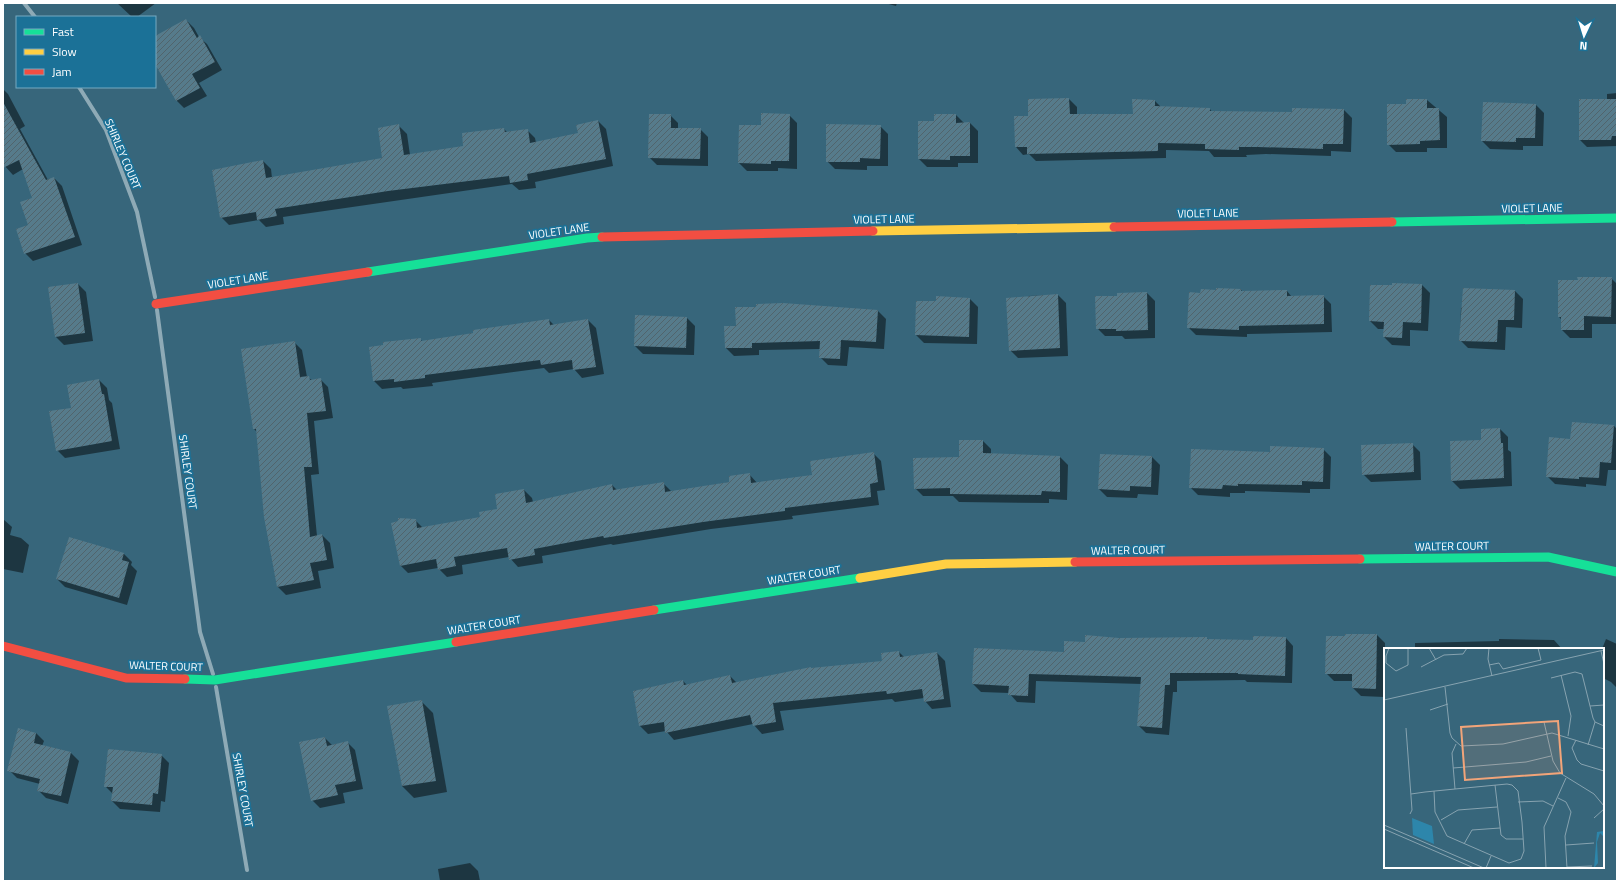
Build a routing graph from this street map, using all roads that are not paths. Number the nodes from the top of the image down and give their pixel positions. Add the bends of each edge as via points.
1 (24, 3) edge
2 (35, 16) edge
3 (80, 88) edge
4 (1617, 218) edge
5 (156, 304) junction
6 (1617, 572) edge
7 (3, 646) edge
8 (215, 680) junction
9 (247, 870) dead end

1 - 2 street
3 - 5 street, SHIRLEY COURT via 106,130 137,212
4 - 5 street, VIOLET LANE via 686,234 587,238
5 - 8 street, SHIRLEY COURT via 200,632
6 - 8 street, WALTER COURT via 1548,557 946,564
7 - 8 street, WALTER COURT via 126,678
8 - 9 street, SHIRLEY COURT

